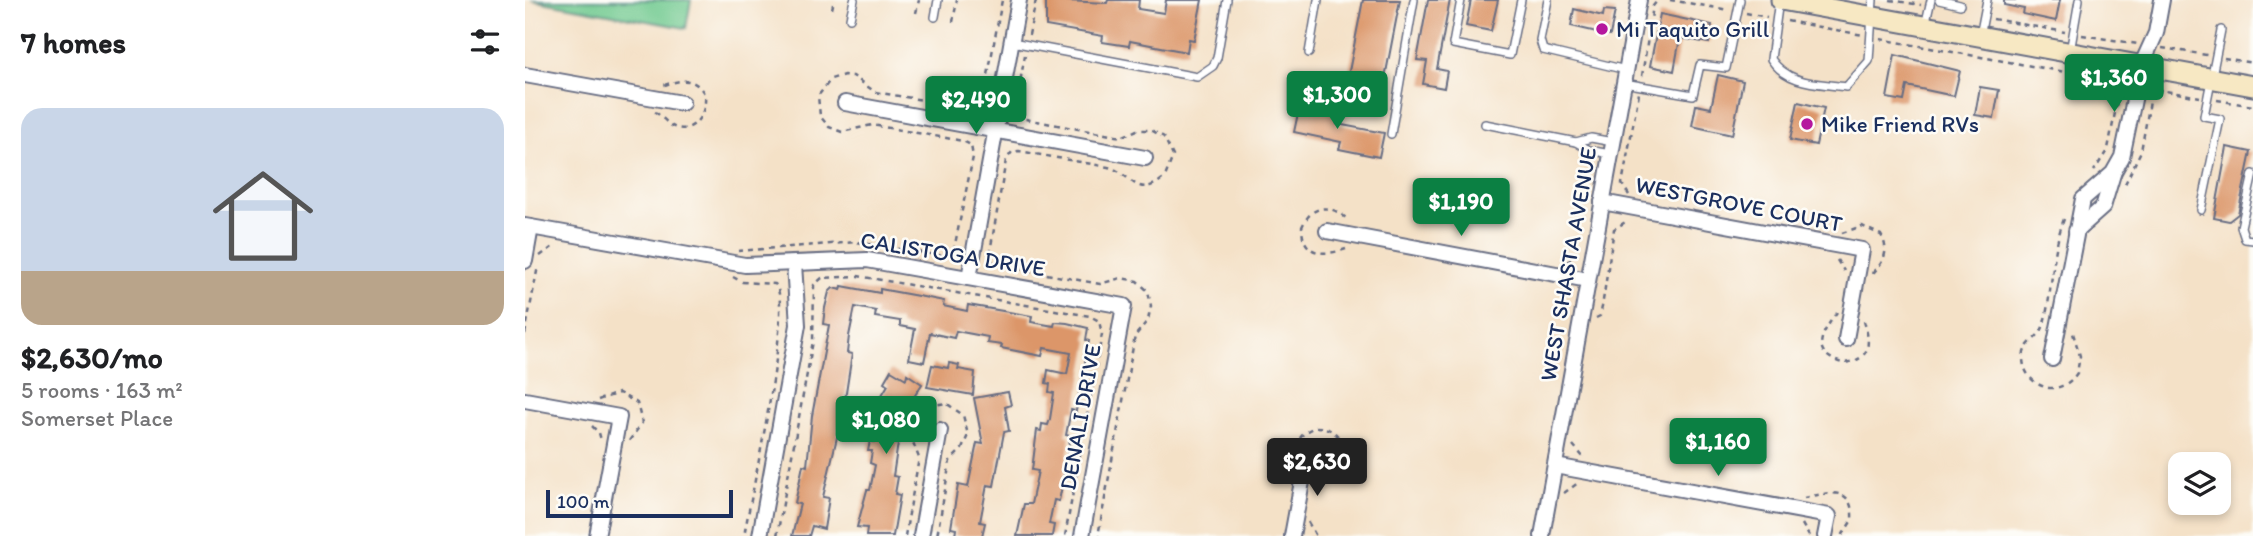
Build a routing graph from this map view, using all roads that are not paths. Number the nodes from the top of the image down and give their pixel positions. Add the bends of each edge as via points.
1 (854, 0) edge
2 (938, 0) edge
3 (1019, 0) edge
4 (1227, 0) edge
5 (1318, 0) edge
6 (1414, 0) edge
7 (1461, 0) edge
8 (1521, 0) edge
9 (1548, 0) edge
10 (1639, 0) edge
11 (1740, 0) edge
12 (1987, 0) edge
13 (2079, 0) edge
14 (2162, 0) edge
15 (1934, 1) edge
16 (1960, 5) dead end
17 (1779, 6) edge
18 (1872, 8) edge
19 (851, 18) dead end
20 (935, 18) dead end
21 (1924, 26) junction
22 (2221, 30) dead end
23 (1980, 37) junction
24 (1011, 42) junction
25 (1309, 53) dead end
26 (2070, 53) junction
27 (2141, 66) junction
28 (525, 75) edge
29 (1625, 76) junction
30 (2212, 78) junction
31 (2253, 86) edge
32 (683, 103) dead end
33 (845, 103) dead end
34 (1485, 124) dead end
35 (995, 130) junction
36 (1391, 134) dead end
37 (1576, 142) junction
38 (1612, 148) junction
39 (1145, 158) dead end
40 (2113, 173) junction
41 (2253, 174) edge
42 (2087, 191) junction
43 (1602, 202) junction
44 (2101, 209) junction
45 (2201, 210) dead end
46 (528, 226) edge
47 (1327, 231) dead end
48 (2075, 233) junction
49 (2253, 240) edge
50 (525, 261) edge
51 (794, 264) junction
52 (969, 278) junction
53 (1588, 279) junction
54 (1124, 306) joint
55 (1846, 339) dead end
56 (2052, 359) dead end
57 (525, 400) edge
58 (940, 430) dead end
59 (1319, 451) dead end
60 (1555, 466) junction
61 (597, 536) edge
62 (760, 536) edge
63 (921, 536) edge
64 (1082, 536) edge
65 (1292, 536) edge
66 (1542, 536) edge
67 (1825, 536) edge

1 - 19 lane
2 - 20 lane
3 - 24 street
4 - 24 lane via 1217,58 1198,77
5 - 25 lane
6 - 36 lane
7 - 8 lane via 1453,44 1510,55
9 - 29 lane via 1540,40 1543,50
10 - 29 street, WEST SHASTA AVENUE
11 - 29 lane via 1726,68 1700,65 1693,95 1641,86
12 - 23 lane
13 - 26 lane
14 - 27 street via 2156,33
15 - 16 lane
15 - 21 lane
17 - 18 main road
17 - 18 lane via 1772,59 1788,78 1846,88 1869,61
18 - 21 main road
21 - 23 main road
22 - 30 lane
23 - 26 main road
24 - 35 street
26 - 27 main road
27 - 30 main road
27 - 40 street via 2125,149
28 - 32 street
29 - 38 street, WEST SHASTA AVENUE
30 - 31 main road
30 - 45 lane via 2204,116 2220,119
33 - 35 street
34 - 37 lane
35 - 39 street
35 - 52 street
37 - 38 lane via 1589,150
37 - 38 lane via 1591,138
38 - 43 street, WEST SHASTA AVENUE
40 - 42 street
40 - 44 street
41 - 49 lane via 2241,227 2245,239
42 - 44 street via 2087,211
42 - 48 street
43 - 53 street, WEST SHASTA AVENUE
43 - 55 street, WESTGROVE COURT via 1862,250
44 - 48 street
46 - 50 street
46 - 51 street, CALISTOGA DRIVE via 732,264
47 - 53 street
48 - 56 street
51 - 52 street, CALISTOGA DRIVE via 867,260
51 - 62 street via 798,324
52 - 54 street, CALISTOGA DRIVE
53 - 60 street, WEST SHASTA AVENUE
54 - 64 street, DENALI DRIVE
57 - 61 street via 619,417
58 - 63 street
59 - 65 street via 1303,476
60 - 66 street, WEST SHASTA AVENUE
60 - 67 street via 1829,516

